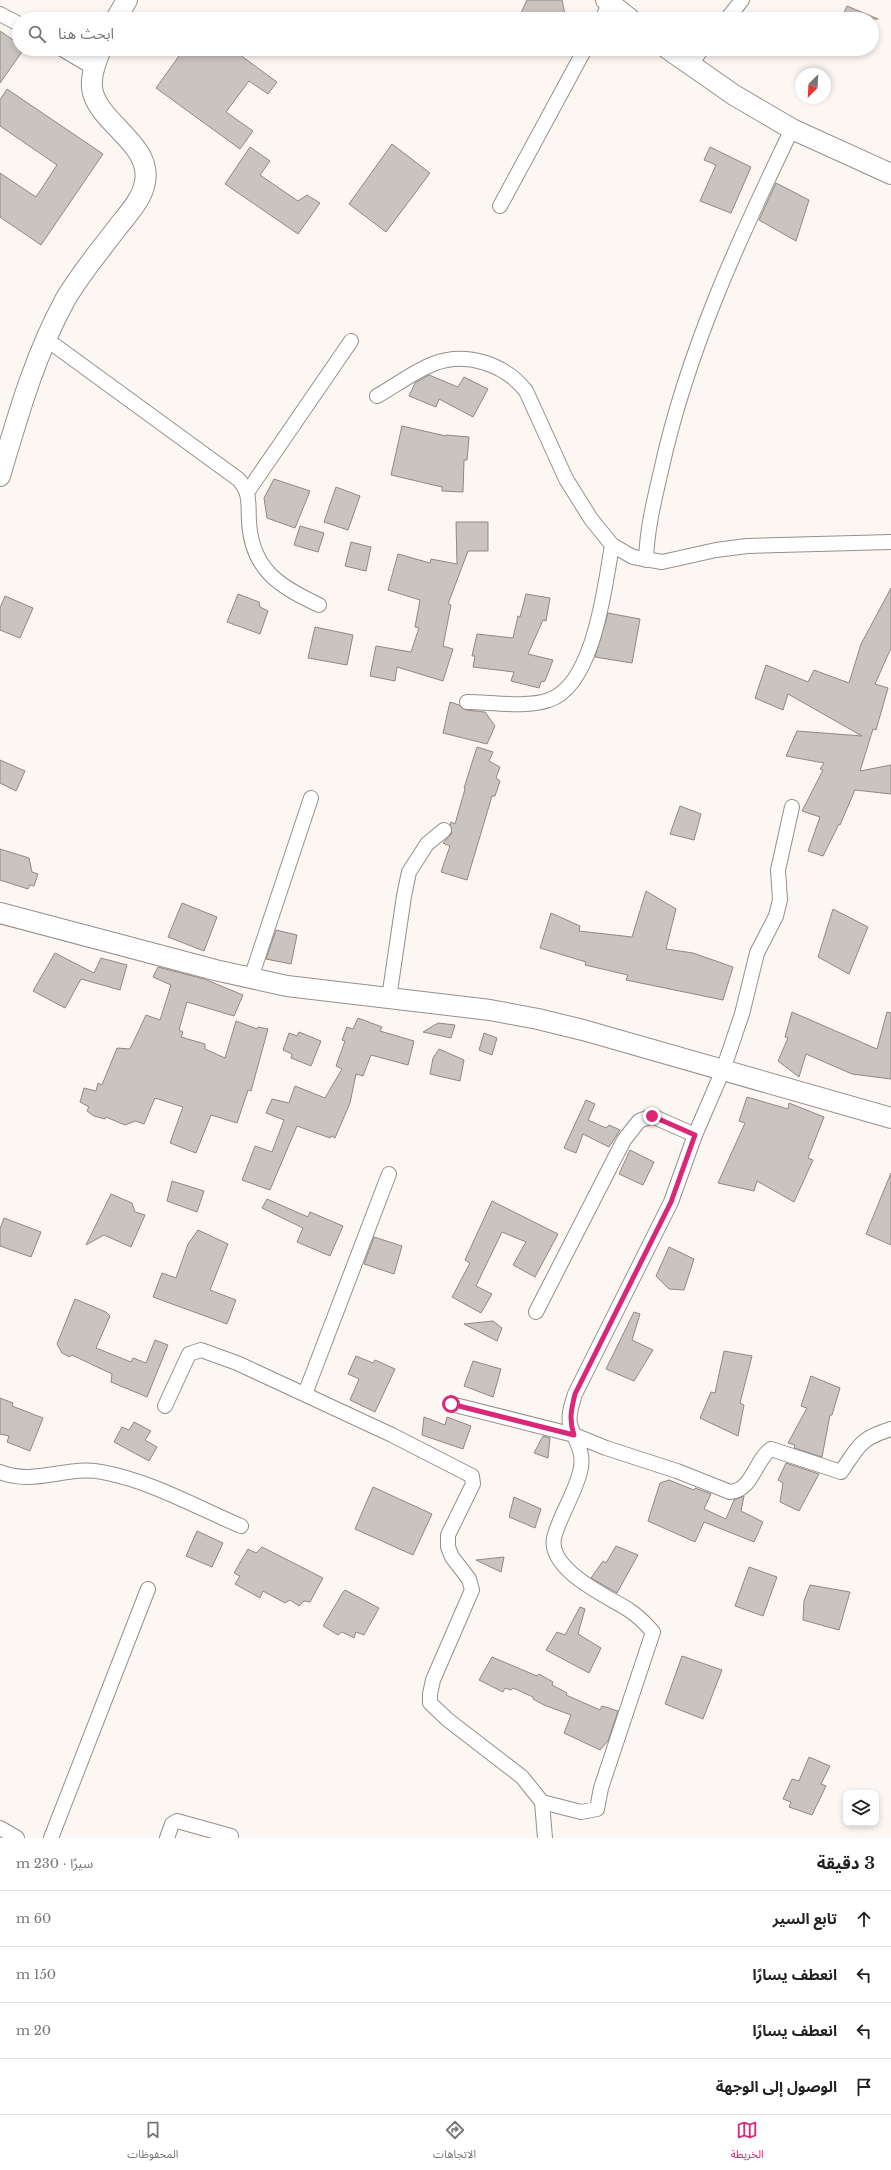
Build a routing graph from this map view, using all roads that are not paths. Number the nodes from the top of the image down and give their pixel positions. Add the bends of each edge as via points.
1 (126, 0) edge
2 (742, 0) edge
3 (606, 7) edge
4 (120, 12) edge
5 (616, 12) edge
6 (733, 12) edge
7 (0, 14) edge
8 (12, 20) edge
9 (74, 56) edge
10 (99, 56) edge
11 (582, 56) edge
12 (678, 56) edge
13 (697, 56) edge
14 (690, 65) junction
15 (94, 68) junction
16 (792, 130) junction
17 (891, 174) edge
18 (500, 206) dead end
19 (46, 339) junction
20 (351, 341) dead end
21 (377, 396) dead end
22 (0, 476) edge
23 (248, 491) junction
24 (891, 542) edge
25 (612, 545) junction
26 (646, 560) junction
27 (319, 605) dead end
28 (467, 702) dead end
29 (311, 798) dead end
30 (792, 807) dead end
31 (444, 830) dead end
32 (0, 913) edge
33 (251, 978) junction
34 (389, 998) junction
35 (723, 1070) junction
36 (891, 1118) edge
37 (695, 1135) junction
38 (388, 1174) dead end
39 (536, 1312) dead end
40 (305, 1394) junction
41 (451, 1404) dead end
42 (165, 1406) dead end
43 (891, 1429) edge
44 (574, 1435) junction
45 (0, 1472) edge
46 (241, 1526) dead end
47 (148, 1589) dead end
48 (542, 1802) junction
49 (0, 1828) edge
50 (230, 1836) dead end
51 (17, 1838) edge
52 (51, 1838) edge
53 (167, 1838) edge
54 (545, 1838) edge

1 - 4 street
2 - 6 street
3 - 5 street
7 - 8 street
9 - 15 street
10 - 15 street
11 - 18 street
12 - 14 street
13 - 14 street
14 - 16 street
15 - 19 street via 93,93 98,104 141,157 146,171 145,182 134,206 66,298
16 - 17 street
16 - 26 street via 738,247 688,371 666,447 648,526
19 - 22 street via 28,384
19 - 23 street via 227,470 242,482
20 - 23 street
21 - 25 street via 443,361 472,360 507,372 526,391 566,479
23 - 27 street via 251,538 263,567 273,579 292,592
24 - 26 street via 747,546 716,550 672,561
25 - 26 street via 622,552
25 - 28 street via 593,640 585,660 567,689 560,696 548,701
29 - 33 street
30 - 35 street via 778,870 780,900 776,916 757,952 742,1014
31 - 34 street via 427,844 409,872
32 - 33 street
33 - 34 street via 304,988
34 - 35 street via 490,1010 538,1019
35 - 36 street
35 - 37 street
37 - 39 street via 652,1116 639,1121 624,1140
37 - 44 street via 671,1202 575,1394 570,1423
38 - 40 street
40 - 42 street via 230,1360 208,1352 195,1351 186,1360
40 - 48 street via 472,1476 472,1484 448,1535 448,1548 469,1579 472,1590 434,1680 430,1703 448,1720 522,1776
41 - 44 street
43 - 44 street via 872,1435 860,1444 840,1472 771,1449 747,1483 738,1491 730,1492
44 - 48 street via 582,1454 581,1468 554,1539 554,1552 562,1565 591,1588 630,1610 653,1632 601,1788 597,1809 581,1812
45 - 46 street via 23,1478 79,1471 102,1472 150,1486
47 - 52 street
48 - 54 street
49 - 51 street
50 - 53 street via 177,1821 172,1824

